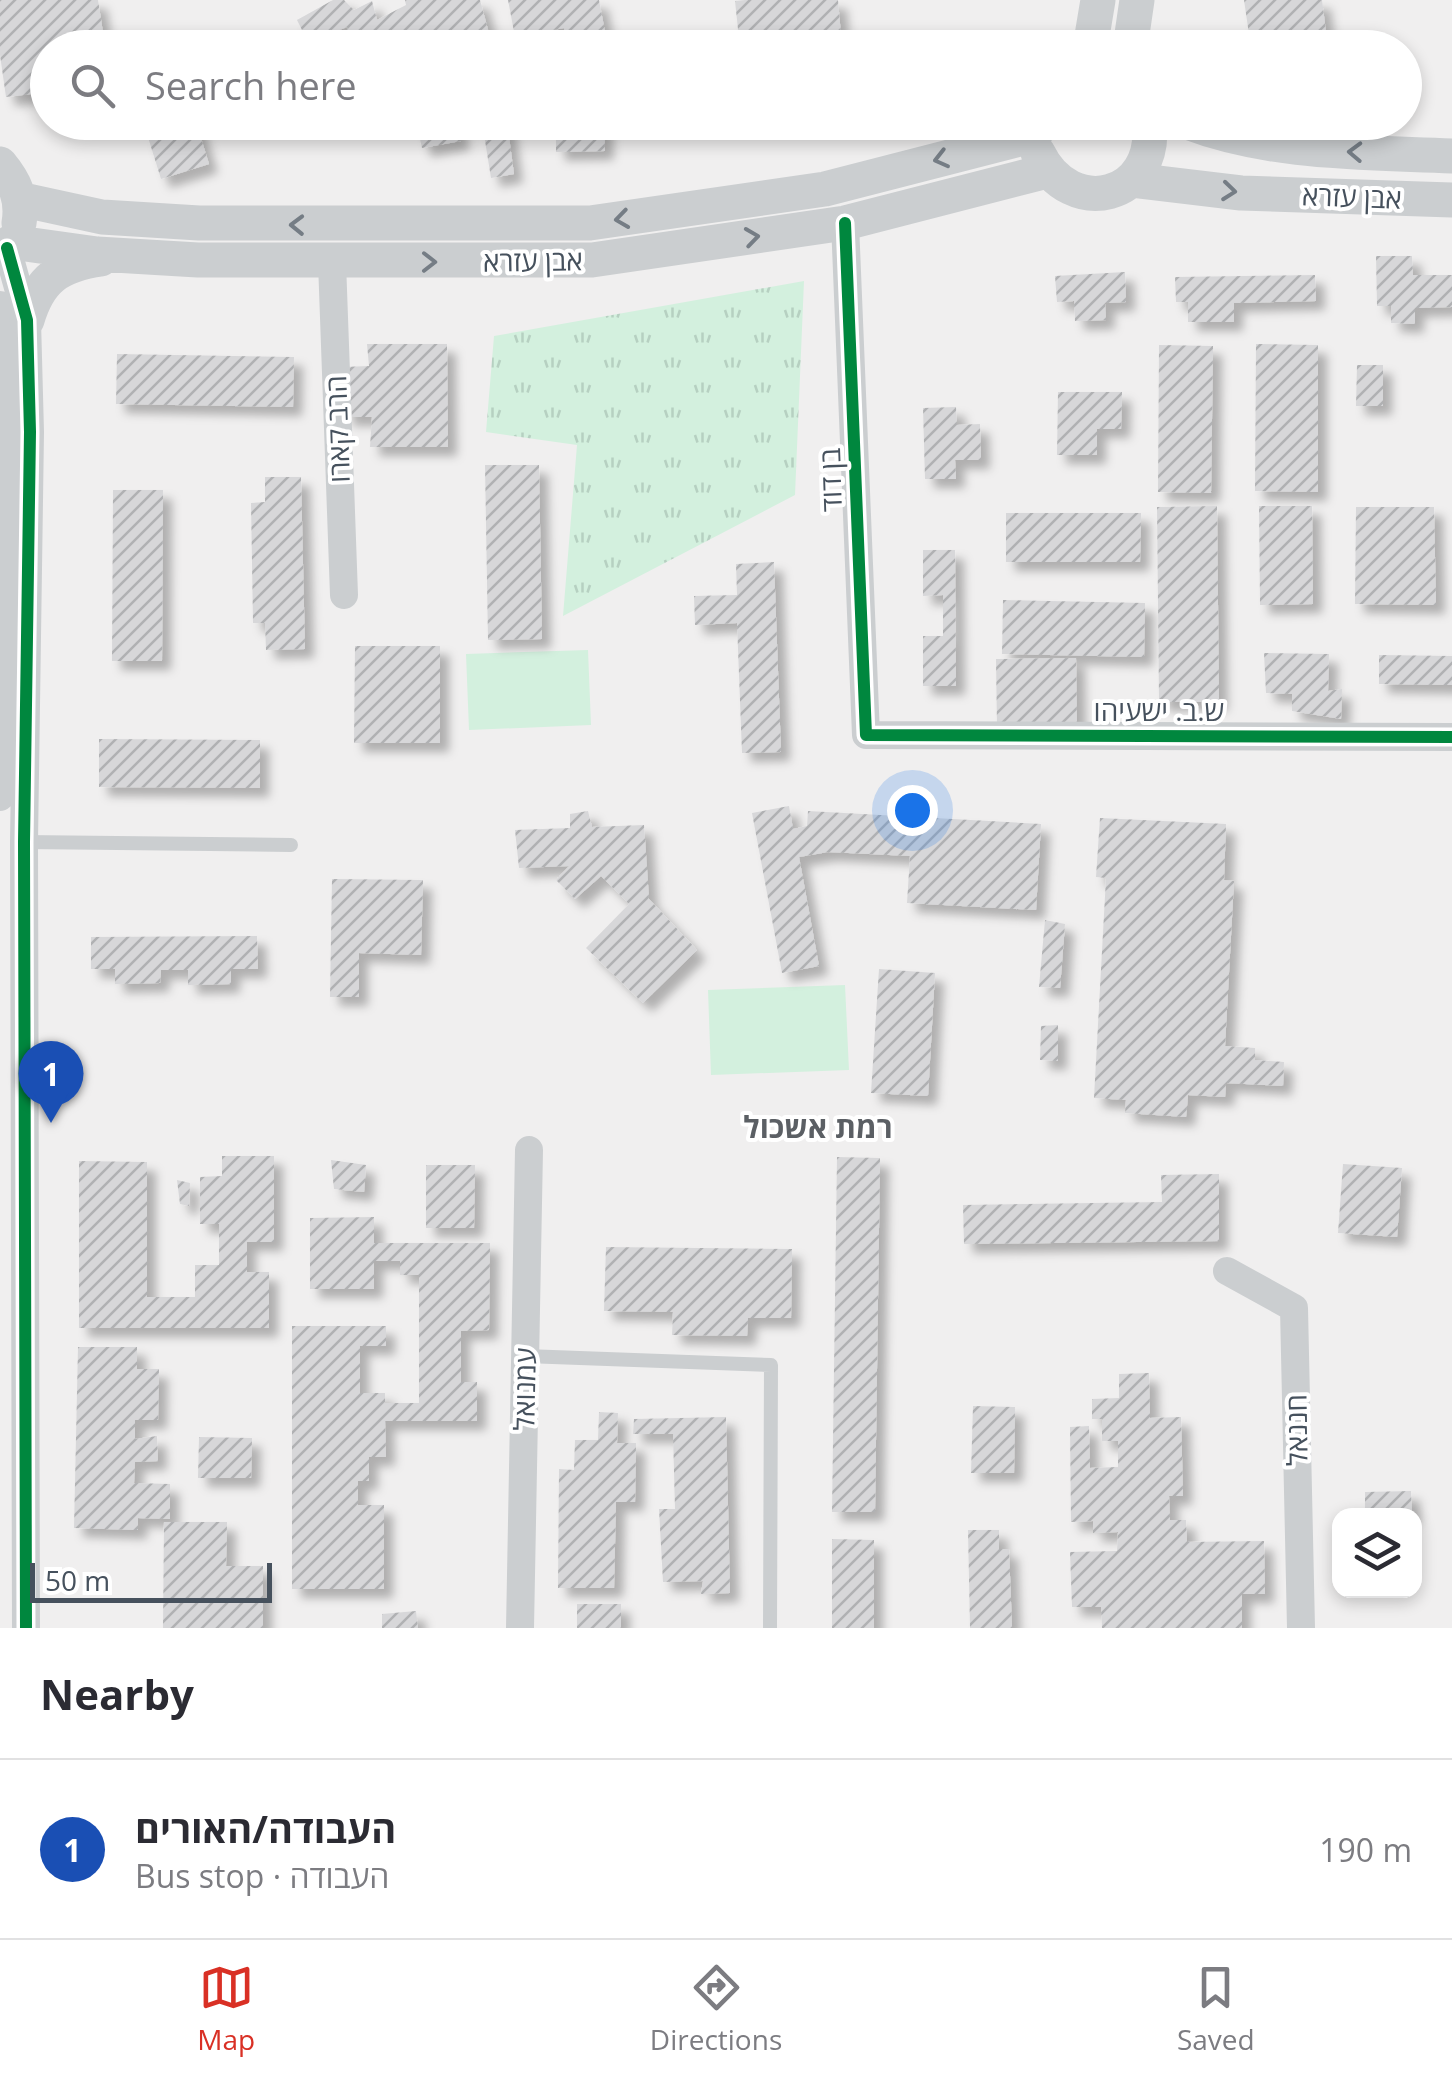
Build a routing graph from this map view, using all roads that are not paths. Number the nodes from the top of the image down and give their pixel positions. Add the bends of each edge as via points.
1 (1098, 0) edge
2 (1136, 0) edge
3 (1093, 30) edge
4 (1132, 30) edge
5 (997, 140) edge
6 (1037, 140) edge
7 (1150, 140) edge
8 (1259, 140) edge
9 (1452, 156) edge
10 (0, 164) edge
11 (1047, 172) junction
12 (1132, 180) junction
13 (20, 198) junction
14 (1452, 200) edge
15 (846, 224) junction
16 (6, 248) edge
17 (122, 255) junction
18 (332, 262) junction
19 (13, 313) edge
20 (344, 595) dead end
21 (866, 735) joint
22 (1452, 737) edge
23 (0, 798) edge
24 (24, 842) junction
25 (292, 845) dead end
26 (529, 1150) dead end
27 (1227, 1271) dead end
28 (14, 1296) edge
29 (525, 1356) junction
30 (26, 1628) edge
31 (520, 1628) edge
32 (770, 1628) edge
33 (1301, 1628) edge

1 - 3 street
2 - 4 street
5 -> 13 street, אבן עזרא via 825,189 590,223 199,224 102,217
6 - 11 street
7 - 12 street
9 -> 8 street, אבן עזרא
10 - 13 street
11 - 12 street via 1088,194
11 - 15 street, אבן עזרא
12 -> 14 street, אבן עזרא via 1241,193
13 - 16 street via 18,228
18 -> 15 street, אבן עזרא via 592,260
15 - 21 street, בן דוד
16 - 17 street, אבן עזרא
16 - 19 street
17 - 18 street, אבן עזרא
17 - 19 street via 63,268
18 - 20 street, הרב קארו
19 - 23 street via 4,321
19 - 24 street via 30,432
21 - 22 street, ש.ב. ישעיהו
24 - 25 lane
24 - 28 street
26 - 29 street, עמנואל
27 - 33 street, חננאל via 1294,1308
28 - 30 street
29 - 31 street, עמנואל
29 - 32 lane via 771,1365

